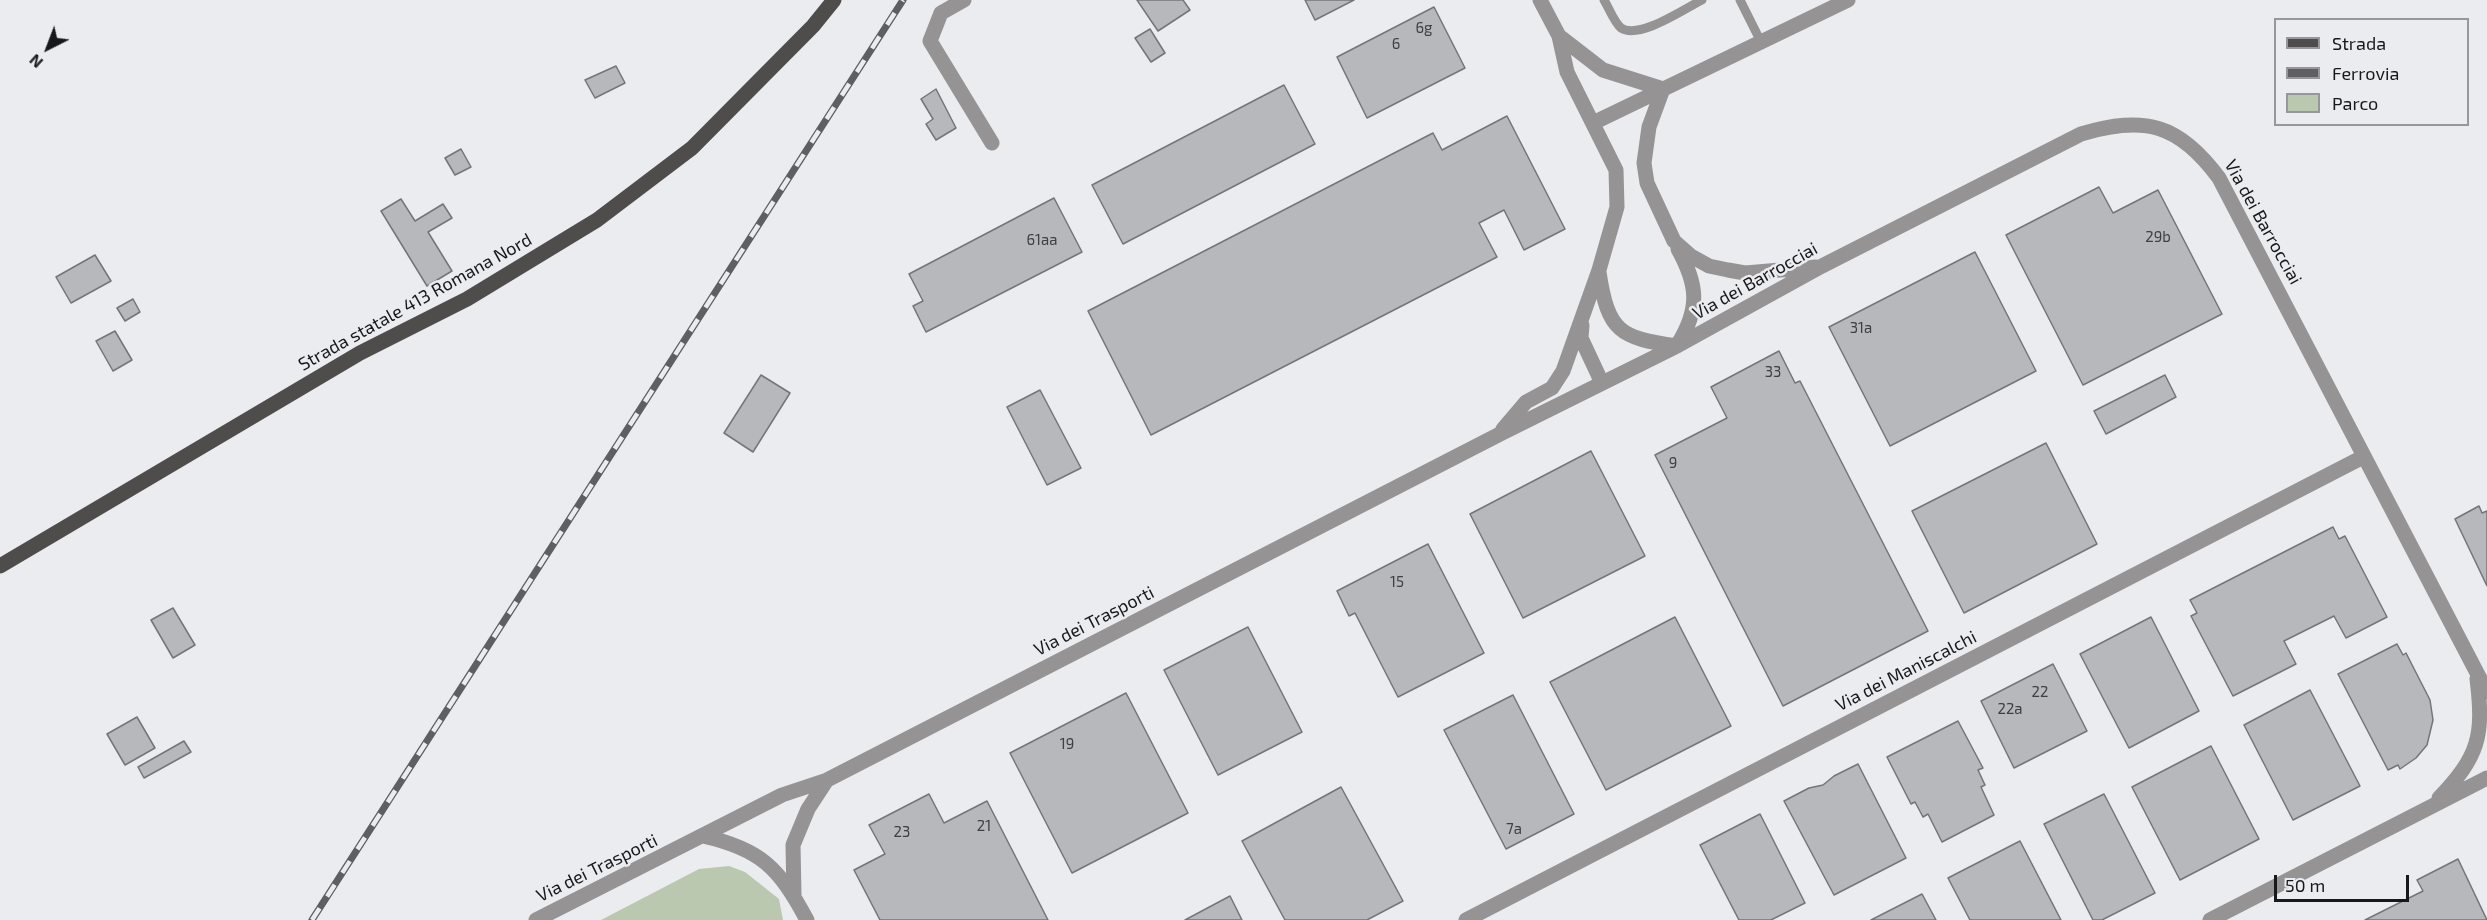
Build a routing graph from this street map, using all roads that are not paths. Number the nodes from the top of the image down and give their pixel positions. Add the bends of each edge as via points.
1 (834, 0) edge
2 (964, 0) edge
3 (1540, 0) edge
4 (1604, 0) edge
5 (1702, 0) edge
6 (1740, 0) edge
7 (1848, 0) edge
8 (1559, 36) junction
9 (1761, 42) junction
10 (1663, 89) junction
11 (1593, 123) junction
12 (992, 142) dead end
13 (1674, 242) junction
14 (1822, 266) junction
15 (1599, 270) junction
16 (1582, 319) junction
17 (1677, 346) junction
18 (1602, 383) junction
19 (1500, 434) junction
20 (2363, 457) junction
21 (0, 566) edge
22 (2476, 670) junction
23 (2487, 684) edge
24 (2487, 692) edge
25 (2487, 778) edge
26 (827, 780) junction
27 (2431, 806) junction
28 (703, 836) junction
29 (794, 895) junction
30 (536, 920) edge
31 (807, 920) edge
32 (1466, 920) edge
33 (2210, 920) edge

1 - 21 main road, Strada statale 413 Romana Nord via 692,148 597,220 467,299 360,353
2 - 12 street via 941,13 930,41
3 - 8 street, Via dei Trasporti
4 - 5 lane via 1619,26 1629,32 1642,31
6 - 9 lane
7 - 9 street
8 - 10 street via 1603,70
8 - 11 street, Via dei Trasporti via 1567,72
9 - 10 street
10 - 11 street
10 - 13 street via 1649,127 1644,163 1647,183
11 - 15 street, Via dei Trasporti via 1616,170 1618,189 1617,207
13 - 14 street via 1709,266 1745,273
13 - 17 street via 1689,272 1695,299 1689,326
14 - 17 street, Via dei Barrocciai
14 - 20 street, Via dei Barrocciai via 2081,134 2133,124 2166,130 2201,153 2219,178
15 - 16 street, Via dei Trasporti
15 - 17 street, Via dei Trasporti via 1606,309 1623,332 1635,339
16 - 18 street, Via dei Trasporti via 1581,338
16 - 19 street, Via dei Trasporti via 1563,371 1552,388 1526,402
17 - 18 street, Via dei Trasporti
18 - 19 street, Via dei Trasporti
19 - 26 street, Via dei Trasporti
20 - 22 street, Via dei Barrocciai
20 - 32 street, Via dei Maniscalchi
22 - 23 street, Via dei Barrocciai
22 - 24 street, Via dei Barrocciai
22 - 27 street, Via dei Barrocciai via 2482,719 2472,756 2455,782
25 - 27 street, Via dei Barrocciai
26 - 28 street, Via dei Trasporti via 782,795
26 - 29 street via 808,809 793,844
27 - 33 street, Via dei Barrocciai
28 - 29 street via 754,852
28 - 30 street, Via dei Trasporti
29 - 31 street

